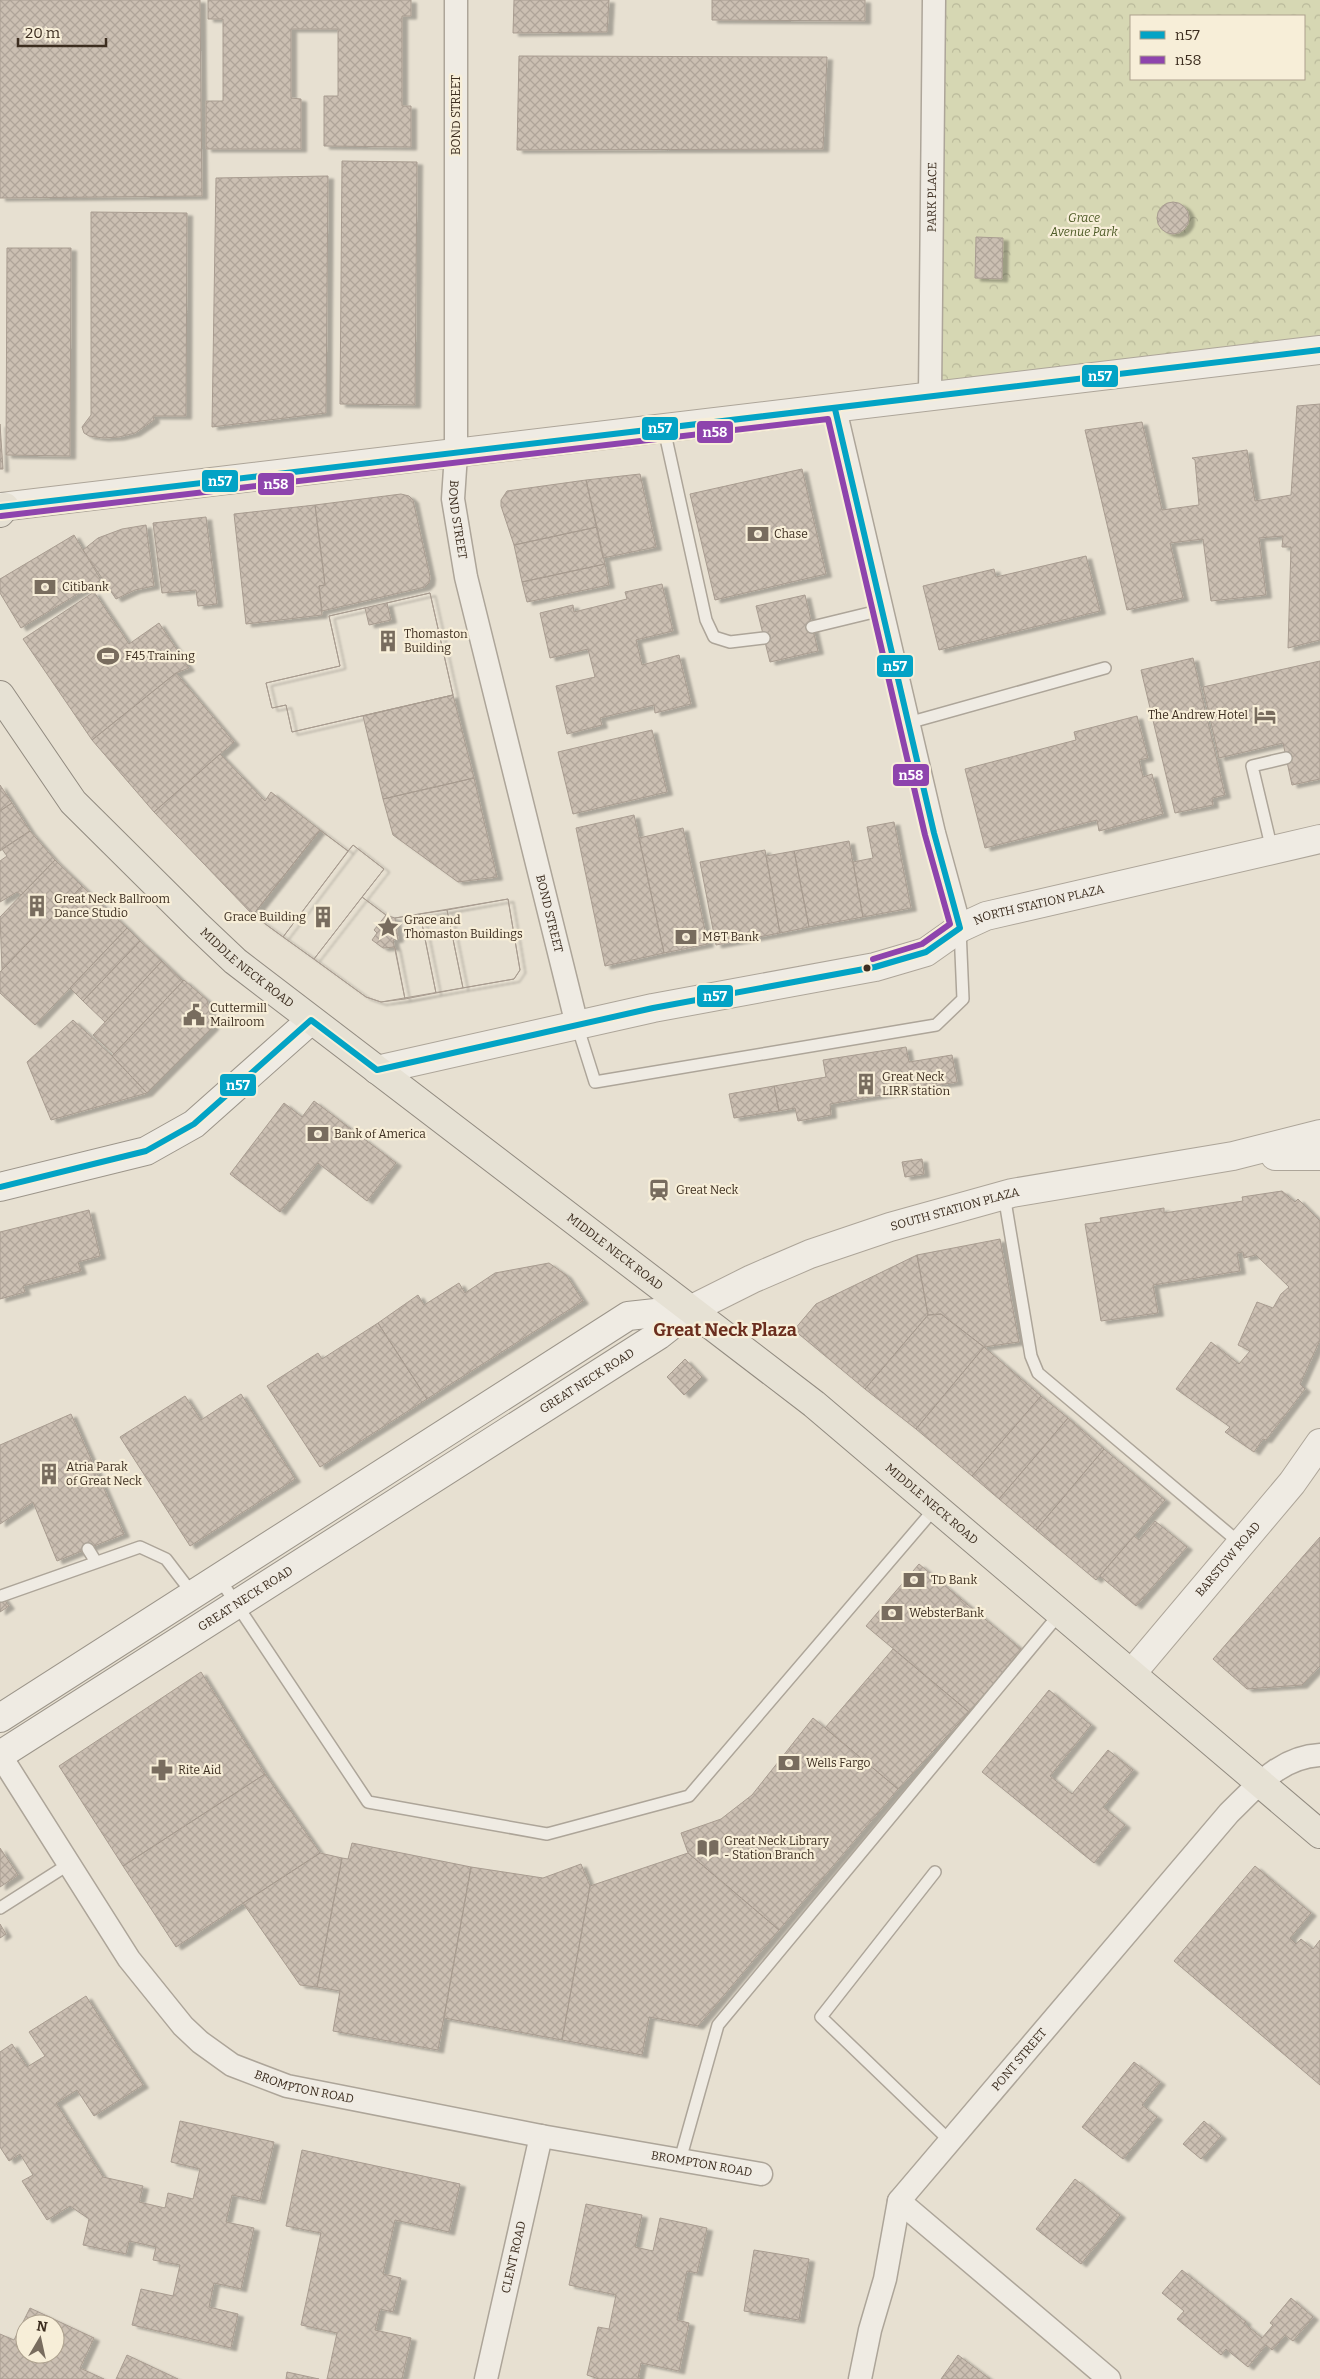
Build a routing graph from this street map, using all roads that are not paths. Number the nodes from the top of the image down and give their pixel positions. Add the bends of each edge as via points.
1 (456, 0) edge
2 (934, 0) edge
3 (1320, 350) edge
4 (930, 395) junction
5 (835, 409) junction
6 (664, 429) junction
7 (456, 454) junction
8 (2, 509) edge
9 (882, 610) junction
10 (812, 627) dead end
11 (764, 638) dead end
12 (1105, 668) dead end
13 (0, 696) edge
14 (908, 723) junction
15 (1286, 758) dead end
16 (1320, 839) edge
17 (1272, 850) junction
18 (960, 928) junction
19 (311, 1020) junction
20 (577, 1025) junction
21 (377, 1070) junction
22 (1320, 1134) edge
23 (1233, 1156) junction
24 (1320, 1156) edge
25 (0, 1187) edge
26 (1004, 1195) junction
27 (692, 1310) junction
28 (1320, 1443) edge
29 (936, 1507) junction
30 (1241, 1544) junction
31 (88, 1549) dead end
32 (96, 1562) junction
33 (218, 1576) junction
34 (192, 1593) junction
35 (1, 1596) edge
36 (236, 1603) junction
37 (1061, 1612) junction
38 (1132, 1673) junction
39 (0, 1718) edge
40 (0, 1755) edge
41 (1320, 1756) edge
42 (1259, 1782) junction
43 (1320, 1834) edge
44 (69, 1864) junction
45 (935, 1872) dead end
46 (0, 1908) edge
47 (540, 2136) junction
48 (950, 2141) junction
49 (680, 2160) junction
50 (761, 2174) dead end
51 (899, 2201) junction
52 (486, 2379) edge
53 (860, 2379) edge
54 (1109, 2379) edge

1 - 7 street, BOND STREET
2 - 4 street, PARK PLACE
3 - 4 street
4 - 5 street
5 - 6 street
5 - 9 street
6 - 7 street
6 - 11 lane via 706,620 714,637 730,642
7 - 8 street
7 - 20 street, BOND STREET via 453,499 466,577
9 - 10 lane
9 - 14 street
12 - 14 lane
13 - 19 main road, MIDDLE NECK ROAD via 73,802 236,961
14 - 18 street
15 - 17 lane via 1252,766
16 - 17 street, NORTH STATION PLAZA
17 - 18 street, NORTH STATION PLAZA via 986,916
18 - 20 street, NORTH STATION PLAZA via 926,952 875,967
18 - 20 lane via 963,999 936,1025 595,1082
19 - 21 main road, MIDDLE NECK ROAD
19 - 25 street via 194,1124 146,1150
20 - 21 street, NORTH STATION PLAZA
21 - 27 main road, MIDDLE NECK ROAD
22 - 23 street, SOUTH STATION PLAZA
23 - 24 street, SOUTH STATION PLAZA
23 - 26 street, SOUTH STATION PLAZA
26 - 27 street, SOUTH STATION PLAZA via 840,1242 752,1279
26 - 30 lane via 1031,1356 1038,1373
27 - 29 main road, MIDDLE NECK ROAD via 814,1404
27 - 33 street via 628,1316
27 - 36 street, GREAT NECK ROAD
28 - 30 street, BARSTOW ROAD via 1292,1483
29 - 36 lane via 689,1796 547,1834 368,1802
29 - 37 main road, MIDDLE NECK ROAD
30 - 38 street, BARSTOW ROAD
31 - 32 lane
32 - 34 lane via 140,1547 166,1559
32 - 35 lane
33 - 34 street
33 - 36 lane
34 - 39 street
36 - 40 street, GREAT NECK ROAD
37 - 38 main road, MIDDLE NECK ROAD
37 - 49 lane via 718,2025
38 - 42 main road, MIDDLE NECK ROAD
40 - 44 street, BROMPTON ROAD
41 - 42 street, PONT STREET via 1302,1756
42 - 43 main road, MIDDLE NECK ROAD
42 - 48 street, PONT STREET via 1211,1832
44 - 46 lane
44 - 47 street, BROMPTON ROAD via 129,1959 183,2026 232,2065 287,2086
45 - 48 lane via 822,2017
47 - 49 street, BROMPTON ROAD
47 - 52 street, CLENT ROAD
48 - 51 street, PONT STREET
49 - 50 street, BROMPTON ROAD
51 - 53 street via 885,2279
51 - 54 street

